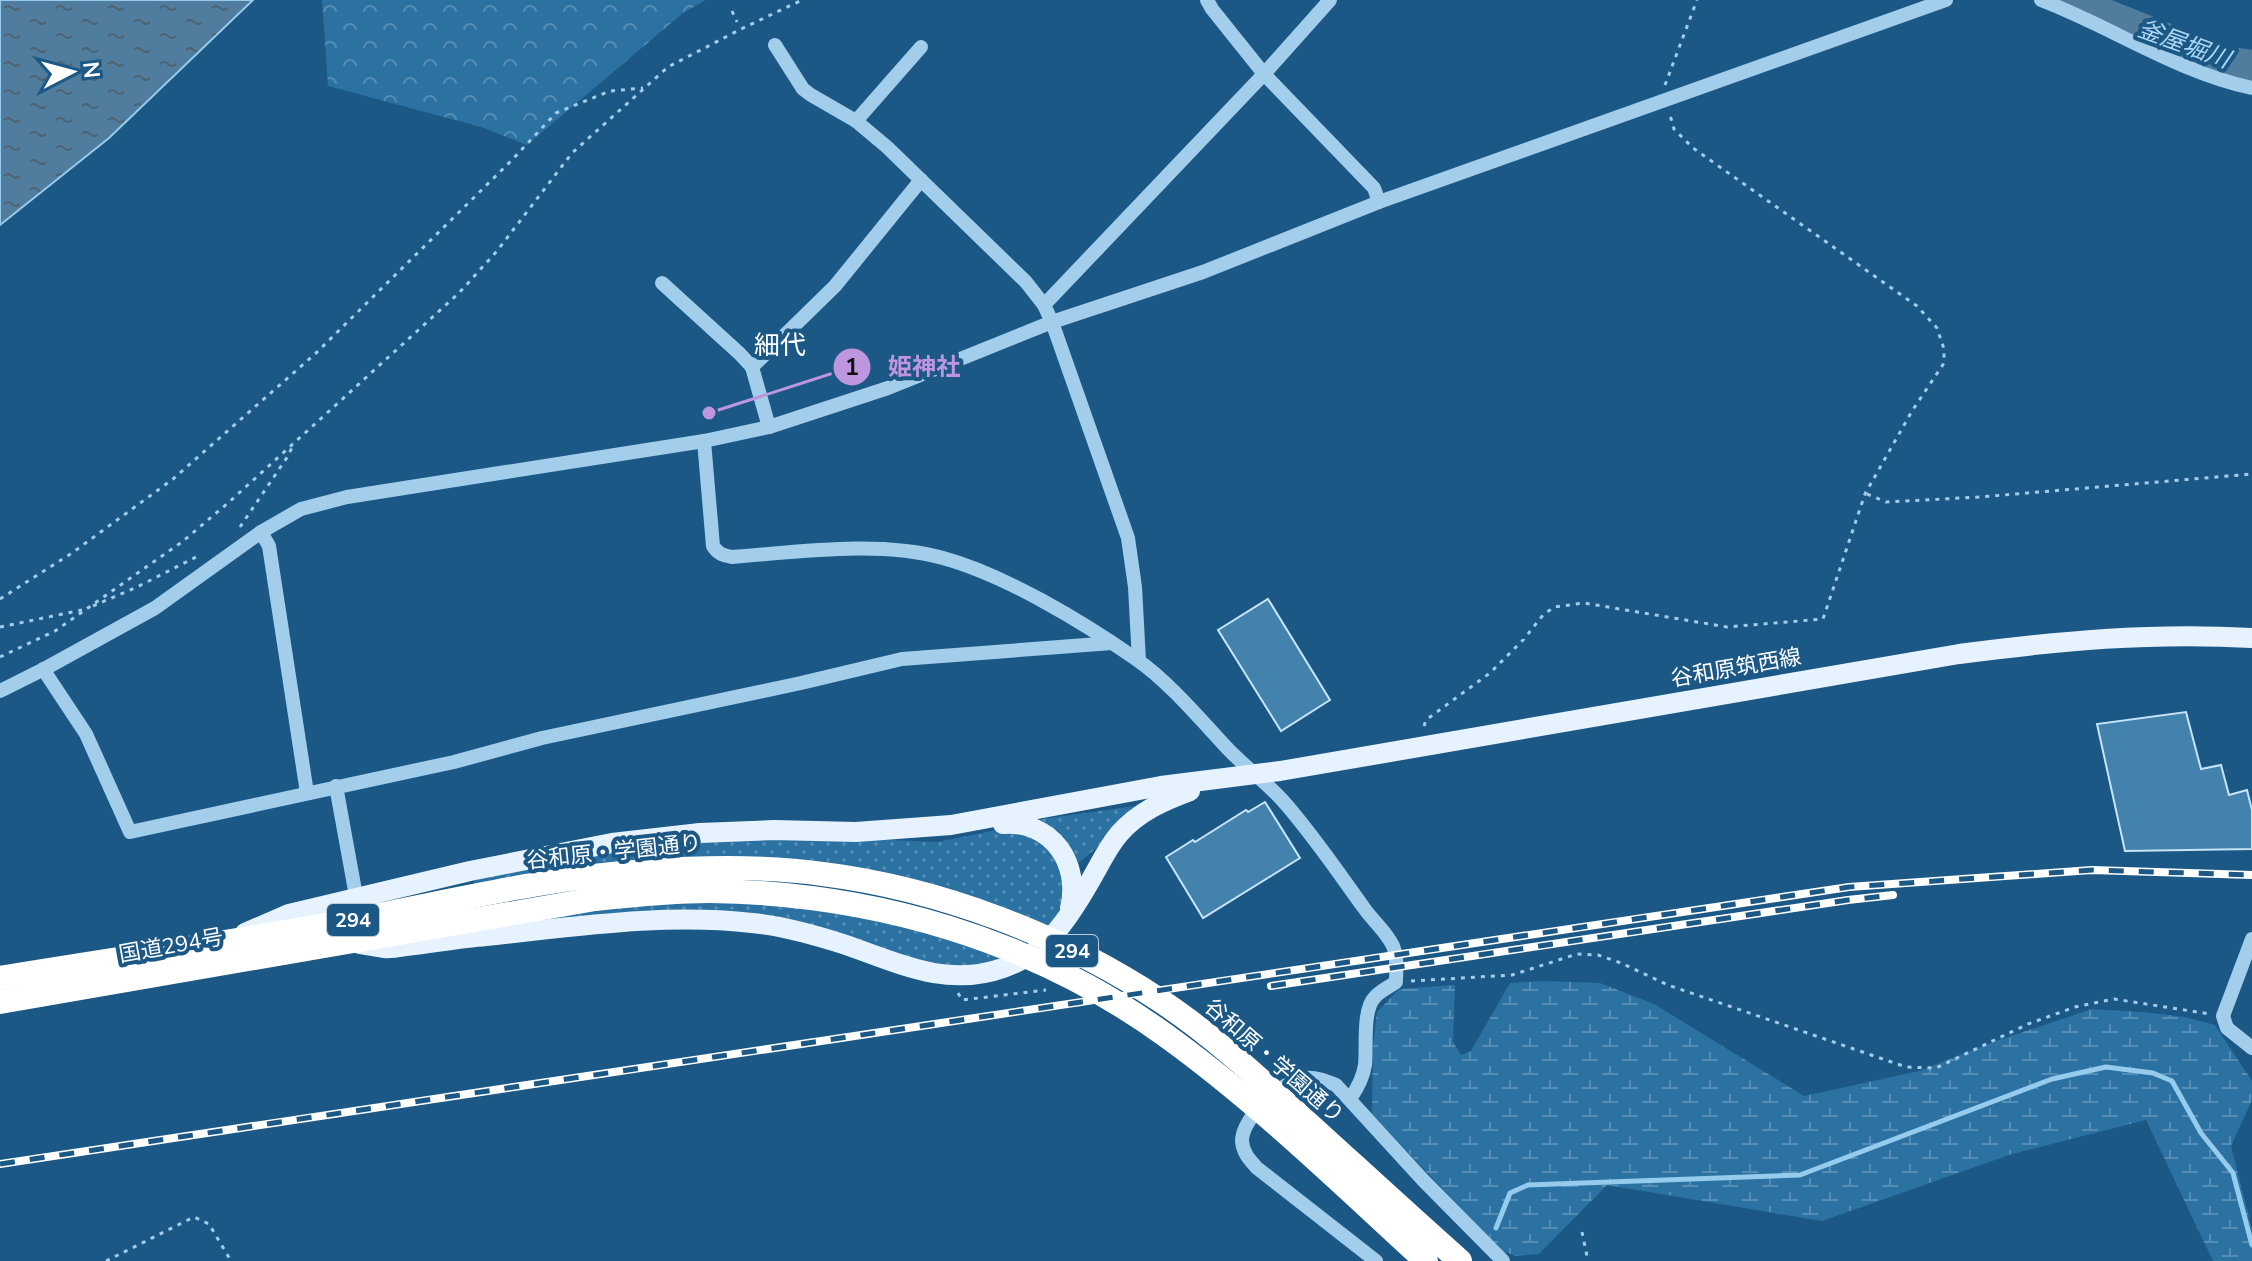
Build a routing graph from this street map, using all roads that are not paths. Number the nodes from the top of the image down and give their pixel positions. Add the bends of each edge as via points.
1 (1207, 0) edge
2 (1330, 0) edge
3 (1943, 0) edge
4 (2041, 0) edge
5 (775, 45) dead end
6 (921, 47) dead end
7 (1264, 74) junction
8 (2252, 88) edge
9 (856, 121) junction
10 (921, 180) junction
11 (1379, 202) junction
12 (662, 283) dead end
13 (1044, 305) junction
14 (1052, 322) junction
15 (752, 367) junction
16 (769, 427) junction
17 (704, 441) junction
18 (261, 532) junction
19 (2252, 638) edge
20 (1112, 643) junction
21 (1139, 661) junction
22 (43, 669) junction
23 (0, 691) edge
24 (1255, 775) junction
25 (1232, 778) junction
26 (336, 786) junction
27 (307, 793) junction
28 (951, 825) junction
29 (358, 909) junction
30 (1068, 917) junction
31 (2252, 939) edge
32 (230, 940) joint
33 (351, 943) junction
34 (0, 978) edge
35 (0, 1002) edge
36 (2252, 1048) edge
37 (1350, 1099) junction
38 (1275, 1109) junction
39 (1376, 1261) edge
40 (1426, 1261) edge
41 (1460, 1261) edge
42 (1503, 1261) edge

1 - 7 street
2 - 7 street
3 - 11 street
4 - 8 street via 2189,68
5 - 9 street via 803,89
6 - 9 street
7 - 11 street via 1374,188
7 - 13 street
9 - 10 street
10 - 13 street
10 - 15 street via 835,286
11 - 14 street via 1203,272
12 - 15 street
13 - 14 street
14 - 16 street via 888,388
14 - 21 street via 1128,538
15 - 16 street
16 - 17 street
17 - 18 street via 347,497 301,509
17 - 20 street via 716,552 885,550 941,557 1018,589
18 - 22 street via 155,608
18 - 27 street via 269,546
19 - 24 main road, 谷和原筑西線 via 2130,637 1973,652
20 - 21 street
20 - 26 street via 902,659
21 - 24 street
22 - 23 street
22 - 27 street via 86,734 130,832
24 - 25 main road, 谷和原筑西線
24 - 37 street via 1321,847 1384,931 1396,956 1396,982 1372,998 1365,1066
25 - 28 main road
25 - 30 main road via 1168,799 1127,825
26 - 27 street
26 - 29 street
28 - 29 main road via 700,833 612,843 470,871
28 - 30 main road via 1025,824 1046,834 1070,869
29 - 32 highway, 谷和原・学園通り / 294
29 - 38 highway, 谷和原・学園通り / 294 via 646,871 753,868 824,874 930,896 1009,923 1157,998 1234,1056
30 - 33 main road via 1034,953 1005,968 959,977 908,967 787,928 724,921 620,923 387,948
31 - 36 street via 2223,1016 2227,1028
32 - 34 highway, 国道294号 / 294
33 - 35 highway, 国道294号 / 294
33 - 38 highway, 谷和原・学園通り / 294 via 595,899 707,891 887,910 1003,947 1094,990
37 - 39 street via 1336,1085 1315,1078 1289,1082 1247,1121 1242,1142 1257,1168
37 - 42 street
38 - 40 highway, 谷和原・学園通り / 294
38 - 41 highway, 谷和原・学園通り / 294

